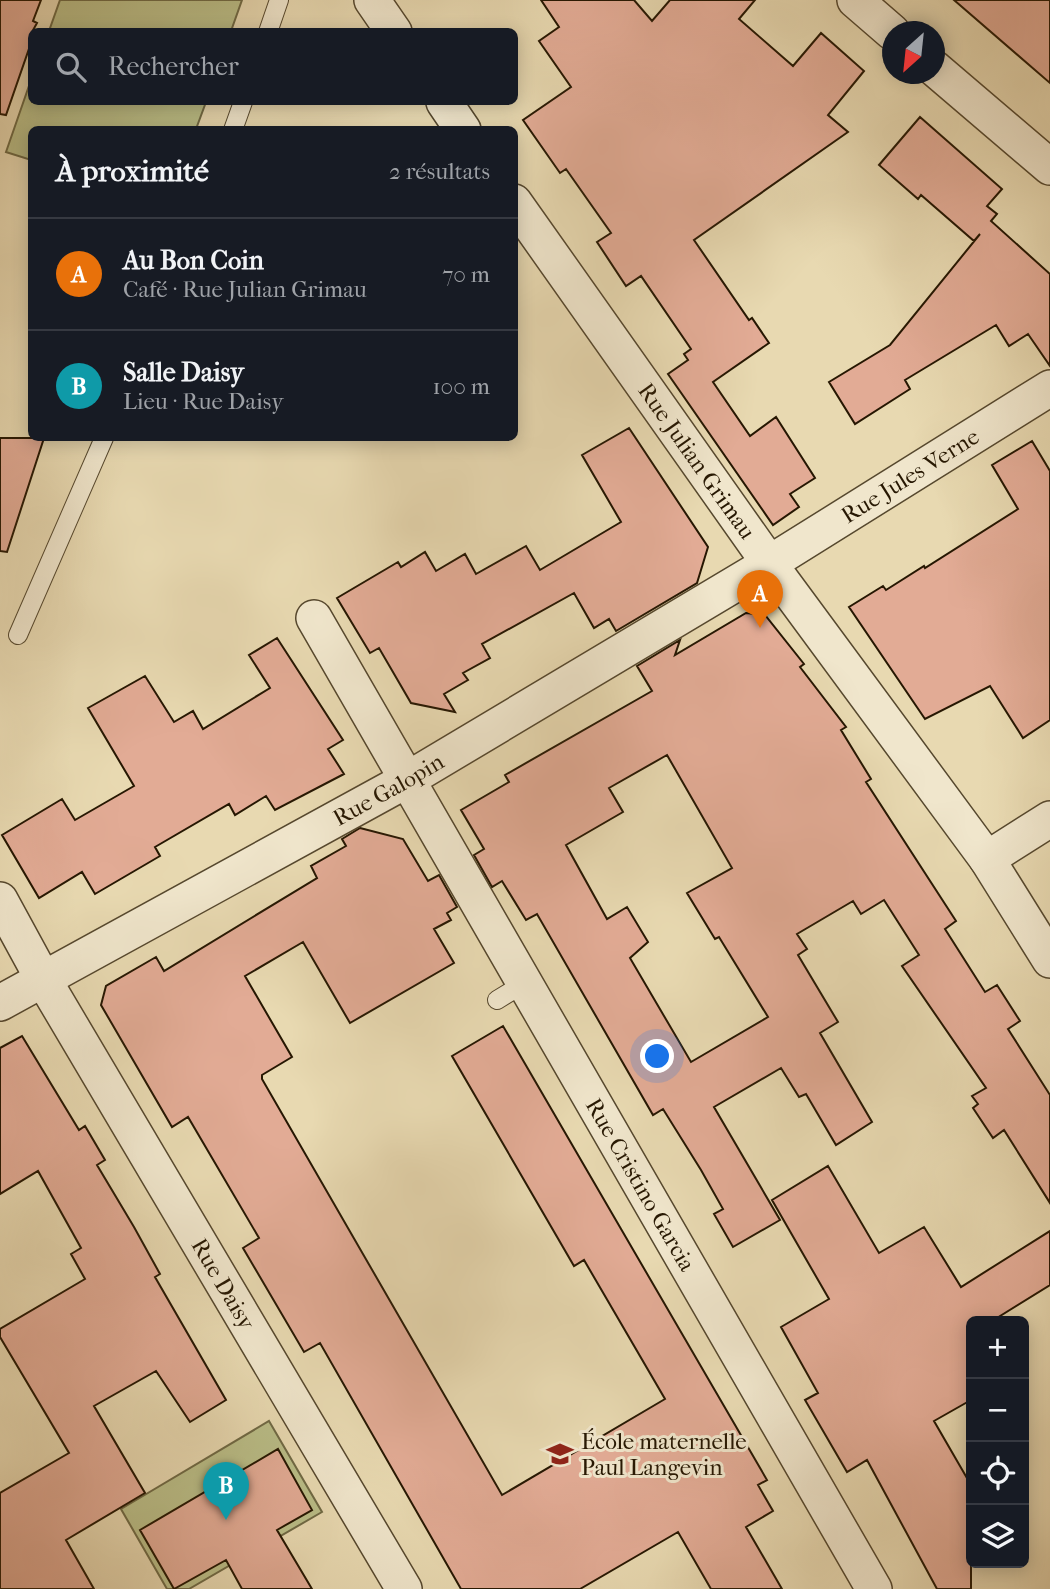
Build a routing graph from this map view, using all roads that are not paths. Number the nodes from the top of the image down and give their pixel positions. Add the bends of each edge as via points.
1 (279, 0) edge
2 (372, 0) edge
3 (855, 0) edge
4 (882, 23) edge
5 (269, 28) edge
6 (391, 28) edge
7 (945, 77) edge
8 (242, 105) edge
9 (446, 105) edge
10 (234, 126) edge
11 (460, 126) edge
12 (1050, 167) edge
13 (518, 208) edge
14 (1050, 388) edge
15 (103, 441) edge
16 (770, 563) junction
17 (314, 618) dead end
18 (18, 635) dead end
19 (405, 781) junction
20 (1050, 819) edge
21 (987, 859) junction
22 (0, 900) edge
23 (1050, 960) edge
24 (43, 979) junction
25 (0, 1003) edge
26 (404, 1589) edge
27 (874, 1589) edge

1 - 5 lane
2 - 6 street
3 - 4 street
7 - 12 street
8 - 10 lane
9 - 11 street
13 - 16 street, Rue Julian Grimau
14 - 16 street, Rue Jules Verne
15 - 18 lane
16 - 19 street, Rue Galopin
16 - 21 street, Rue Julian Grimau
17 - 19 street, Rue Cristino Garcia
19 - 24 street, Rue Galopin
19 - 27 street, Rue Cristino Garcia via 510,992
20 - 21 street
21 - 23 street, Rue Julian Grimau
22 - 24 street, Rue Daisy
24 - 25 street, Rue Galopin
24 - 26 street, Rue Daisy

